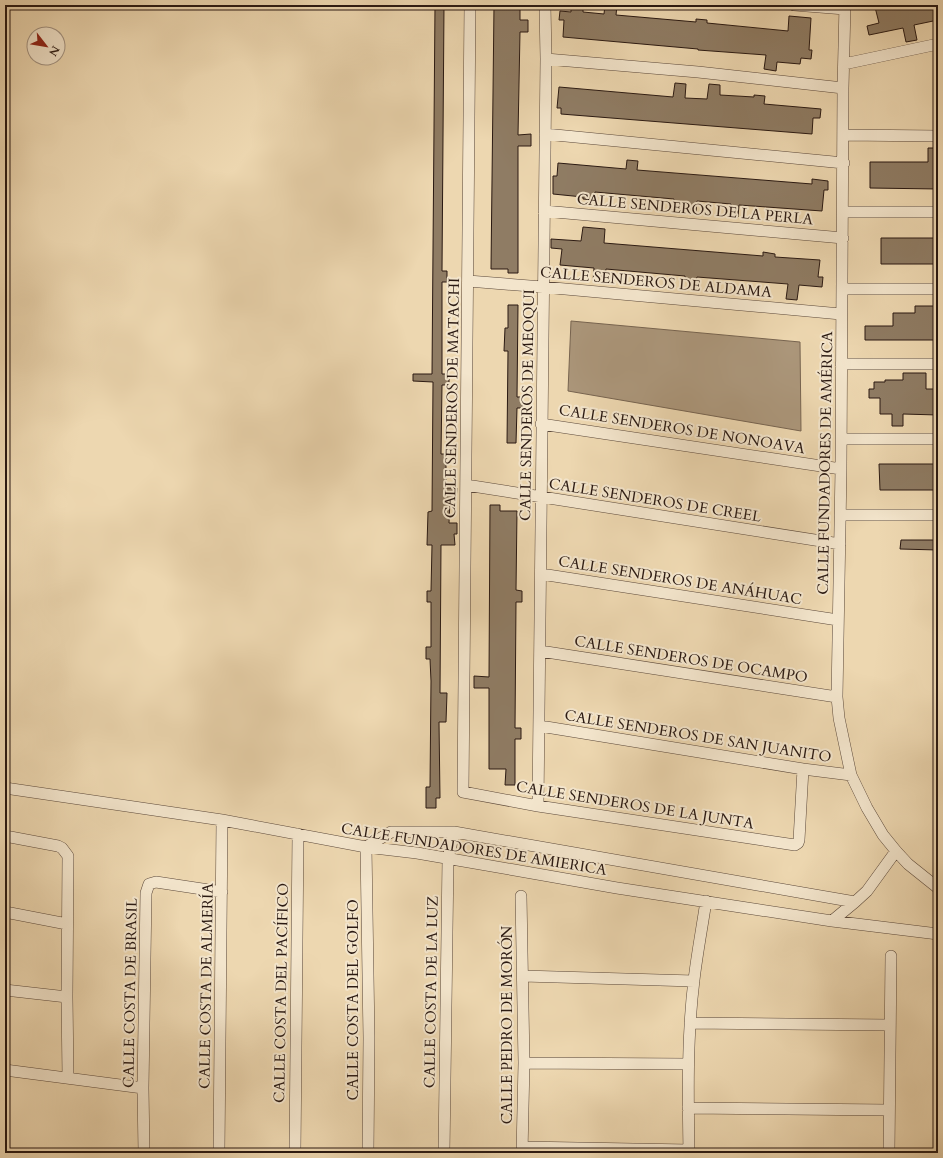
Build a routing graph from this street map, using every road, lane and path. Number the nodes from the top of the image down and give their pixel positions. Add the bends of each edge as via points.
1 (470, 5) edge
2 (545, 5) edge
3 (794, 5) edge
4 (845, 7) edge
5 (938, 44) edge
6 (546, 60) junction
7 (844, 64) junction
8 (843, 88) junction
9 (545, 134) junction
10 (844, 135) junction
11 (938, 136) edge
12 (844, 163) junction
13 (544, 211) junction
14 (843, 212) junction
15 (938, 212) edge
16 (843, 238) junction
17 (468, 282) junction
18 (543, 287) junction
19 (842, 289) junction
20 (938, 289) edge
21 (841, 314) junction
22 (841, 364) junction
23 (938, 364) edge
24 (541, 424) junction
25 (841, 439) junction
26 (938, 439) edge
27 (841, 469) junction
28 (466, 485) junction
29 (541, 498) junction
30 (840, 515) junction
31 (938, 515) edge
32 (840, 544) junction
33 (541, 574) junction
34 (838, 620) junction
35 (540, 651) junction
36 (837, 697) junction
37 (540, 726) junction
38 (803, 769) junction
39 (851, 775) junction
40 (5, 788) edge
41 (463, 792) joint
42 (538, 806) junction
43 (222, 820) junction
44 (454, 832) junction
45 (298, 834) junction
46 (5, 836) edge
47 (366, 847) junction
48 (896, 851) junction
49 (448, 859) junction
50 (938, 888) edge
51 (222, 892) junction
52 (522, 896) dead end
53 (706, 902) junction
54 (855, 902) junction
55 (5, 912) edge
56 (832, 921) junction
57 (67, 924) junction
58 (938, 934) edge
59 (891, 956) dead end
60 (523, 976) junction
61 (694, 980) junction
62 (5, 990) edge
63 (67, 997) junction
64 (690, 1023) junction
65 (890, 1025) junction
66 (524, 1062) junction
67 (688, 1064) junction
68 (5, 1070) edge
69 (68, 1077) junction
70 (143, 1088) junction
71 (688, 1108) junction
72 (889, 1110) junction
73 (523, 1150) edge
74 (689, 1151) edge
75 (144, 1153) edge
76 (219, 1153) edge
77 (295, 1153) edge
78 (368, 1153) edge
79 (444, 1153) edge
80 (889, 1153) edge

1 - 17 street, CALLE SENDEROS DE MATACHI
2 - 6 street, CALLE SENDEROS DE MEOQUI
3 - 4 street
4 - 7 street, CALLE FUNDADORES DE AMÉRICA
5 - 7 street
6 - 8 street via 698,72
6 - 9 street, CALLE SENDEROS DE MEOQUI
7 - 8 street, CALLE FUNDADORES DE AMÉRICA
8 - 10 street, CALLE FUNDADORES DE AMÉRICA
9 - 12 street
9 - 13 street, CALLE SENDEROS DE MEOQUI
10 - 11 street
10 - 12 street, CALLE FUNDADORES DE AMÉRICA
12 - 14 street, CALLE FUNDADORES DE AMÉRICA
13 - 16 street, CALLE SENDEROS DE LA PERLA
13 - 18 street, CALLE SENDEROS DE MEOQUI
14 - 15 street
14 - 16 street, CALLE FUNDADORES DE AMÉRICA
16 - 19 street, CALLE FUNDADORES DE AMÉRICA
17 - 18 street, CALLE SENDEROS DE ALDAMA
17 - 28 street, CALLE SENDEROS DE MATACHI
18 - 21 street, CALLE SENDEROS DE ALDAMA
18 - 24 street, CALLE SENDEROS DE MEOQUI
19 - 20 street
19 - 21 street, CALLE FUNDADORES DE AMÉRICA
21 - 22 street, CALLE FUNDADORES DE AMÉRICA
22 - 23 street
22 - 25 street, CALLE FUNDADORES DE AMÉRICA
24 - 27 street, CALLE SENDEROS DE NONOAVA
24 - 29 street, CALLE SENDEROS DE MEOQUI
25 - 26 street
25 - 27 street, CALLE FUNDADORES DE AMÉRICA
27 - 30 street, CALLE FUNDADORES DE AMÉRICA
28 - 29 street, CALLE SENDEROS DE CREEL
28 - 41 street, CALLE SENDEROS DE MATACHI
29 - 32 street, CALLE SENDEROS DE CREEL
29 - 33 street, CALLE SENDEROS DE MEOQUI
30 - 31 street
30 - 32 street, CALLE FUNDADORES DE AMÉRICA
32 - 34 street, CALLE FUNDADORES DE AMÉRICA
33 - 34 street, CALLE SENDEROS DE ANÁHUAC
33 - 35 street, CALLE SENDEROS DE MEOQUI
34 - 36 street, CALLE FUNDADORES DE AMÉRICA
35 - 36 street, CALLE SENDEROS DE OCAMPO
35 - 37 street, CALLE SENDEROS DE MEOQUI
36 - 39 street, CALLE FUNDADORES DE AMÉRICA
37 - 38 street, CALLE SENDEROS DE SAN JUANITO
37 - 42 street, CALLE SENDEROS DE MEOQUI
38 - 39 street, CALLE SENDEROS DE SAN JUANITO
38 - 42 street, CALLE SENDEROS DE LA JUNTA via 799,840 792,845
39 - 48 street, CALLE FUNDADORES DE AMÉRICA via 867,808
40 - 43 street, CALLE FUNDADORES DE AMIERICA
41 - 42 street, CALLE SENDEROS DE LA JUNTA
43 - 45 street, CALLE FUNDADORES DE AMIERICA
43 - 51 street, CALLE COSTA DE ALMERÍA
44 - 47 street via 391,832
44 - 49 street, CALLE COSTA DE LA LUZ
44 - 54 street
45 - 47 street, CALLE FUNDADORES DE AMIERICA
45 - 77 street, CALLE COSTA DEL PACÍFICO
46 - 57 street via 58,846 68,856
47 - 49 street, CALLE FUNDADORES DE AMIERICA
47 - 78 street, CALLE COSTA DEL GOLFO
48 - 50 street, CALLE FUNDADORES DE AMÉRICA
48 - 54 street
49 - 53 street, CALLE FUNDADORES DE AMIERICA
49 - 79 street, CALLE COSTA DE LA LUZ
51 - 70 street, CALLE COSTA DE BRASIL via 156,882 149,884 147,888
51 - 76 street, CALLE COSTA DE ALMERÍA
52 - 60 street, CALLE PEDRO DE MORÓN
53 - 56 street, CALLE FUNDADORES DE AMIERICA
53 - 61 street
54 - 56 street
55 - 57 street
56 - 58 street, CALLE FUNDADORES DE AMIERICA
57 - 63 street
59 - 65 street
60 - 61 street
60 - 66 street, CALLE PEDRO DE MORÓN
61 - 64 street
62 - 63 street
63 - 69 street
64 - 65 street
64 - 67 street
65 - 72 street
66 - 67 street
66 - 73 street, CALLE PEDRO DE MORÓN
67 - 71 street
68 - 69 street
69 - 70 street
70 - 75 street, CALLE COSTA DE BRASIL
71 - 72 street
71 - 74 street
72 - 80 street
73 - 74 street

